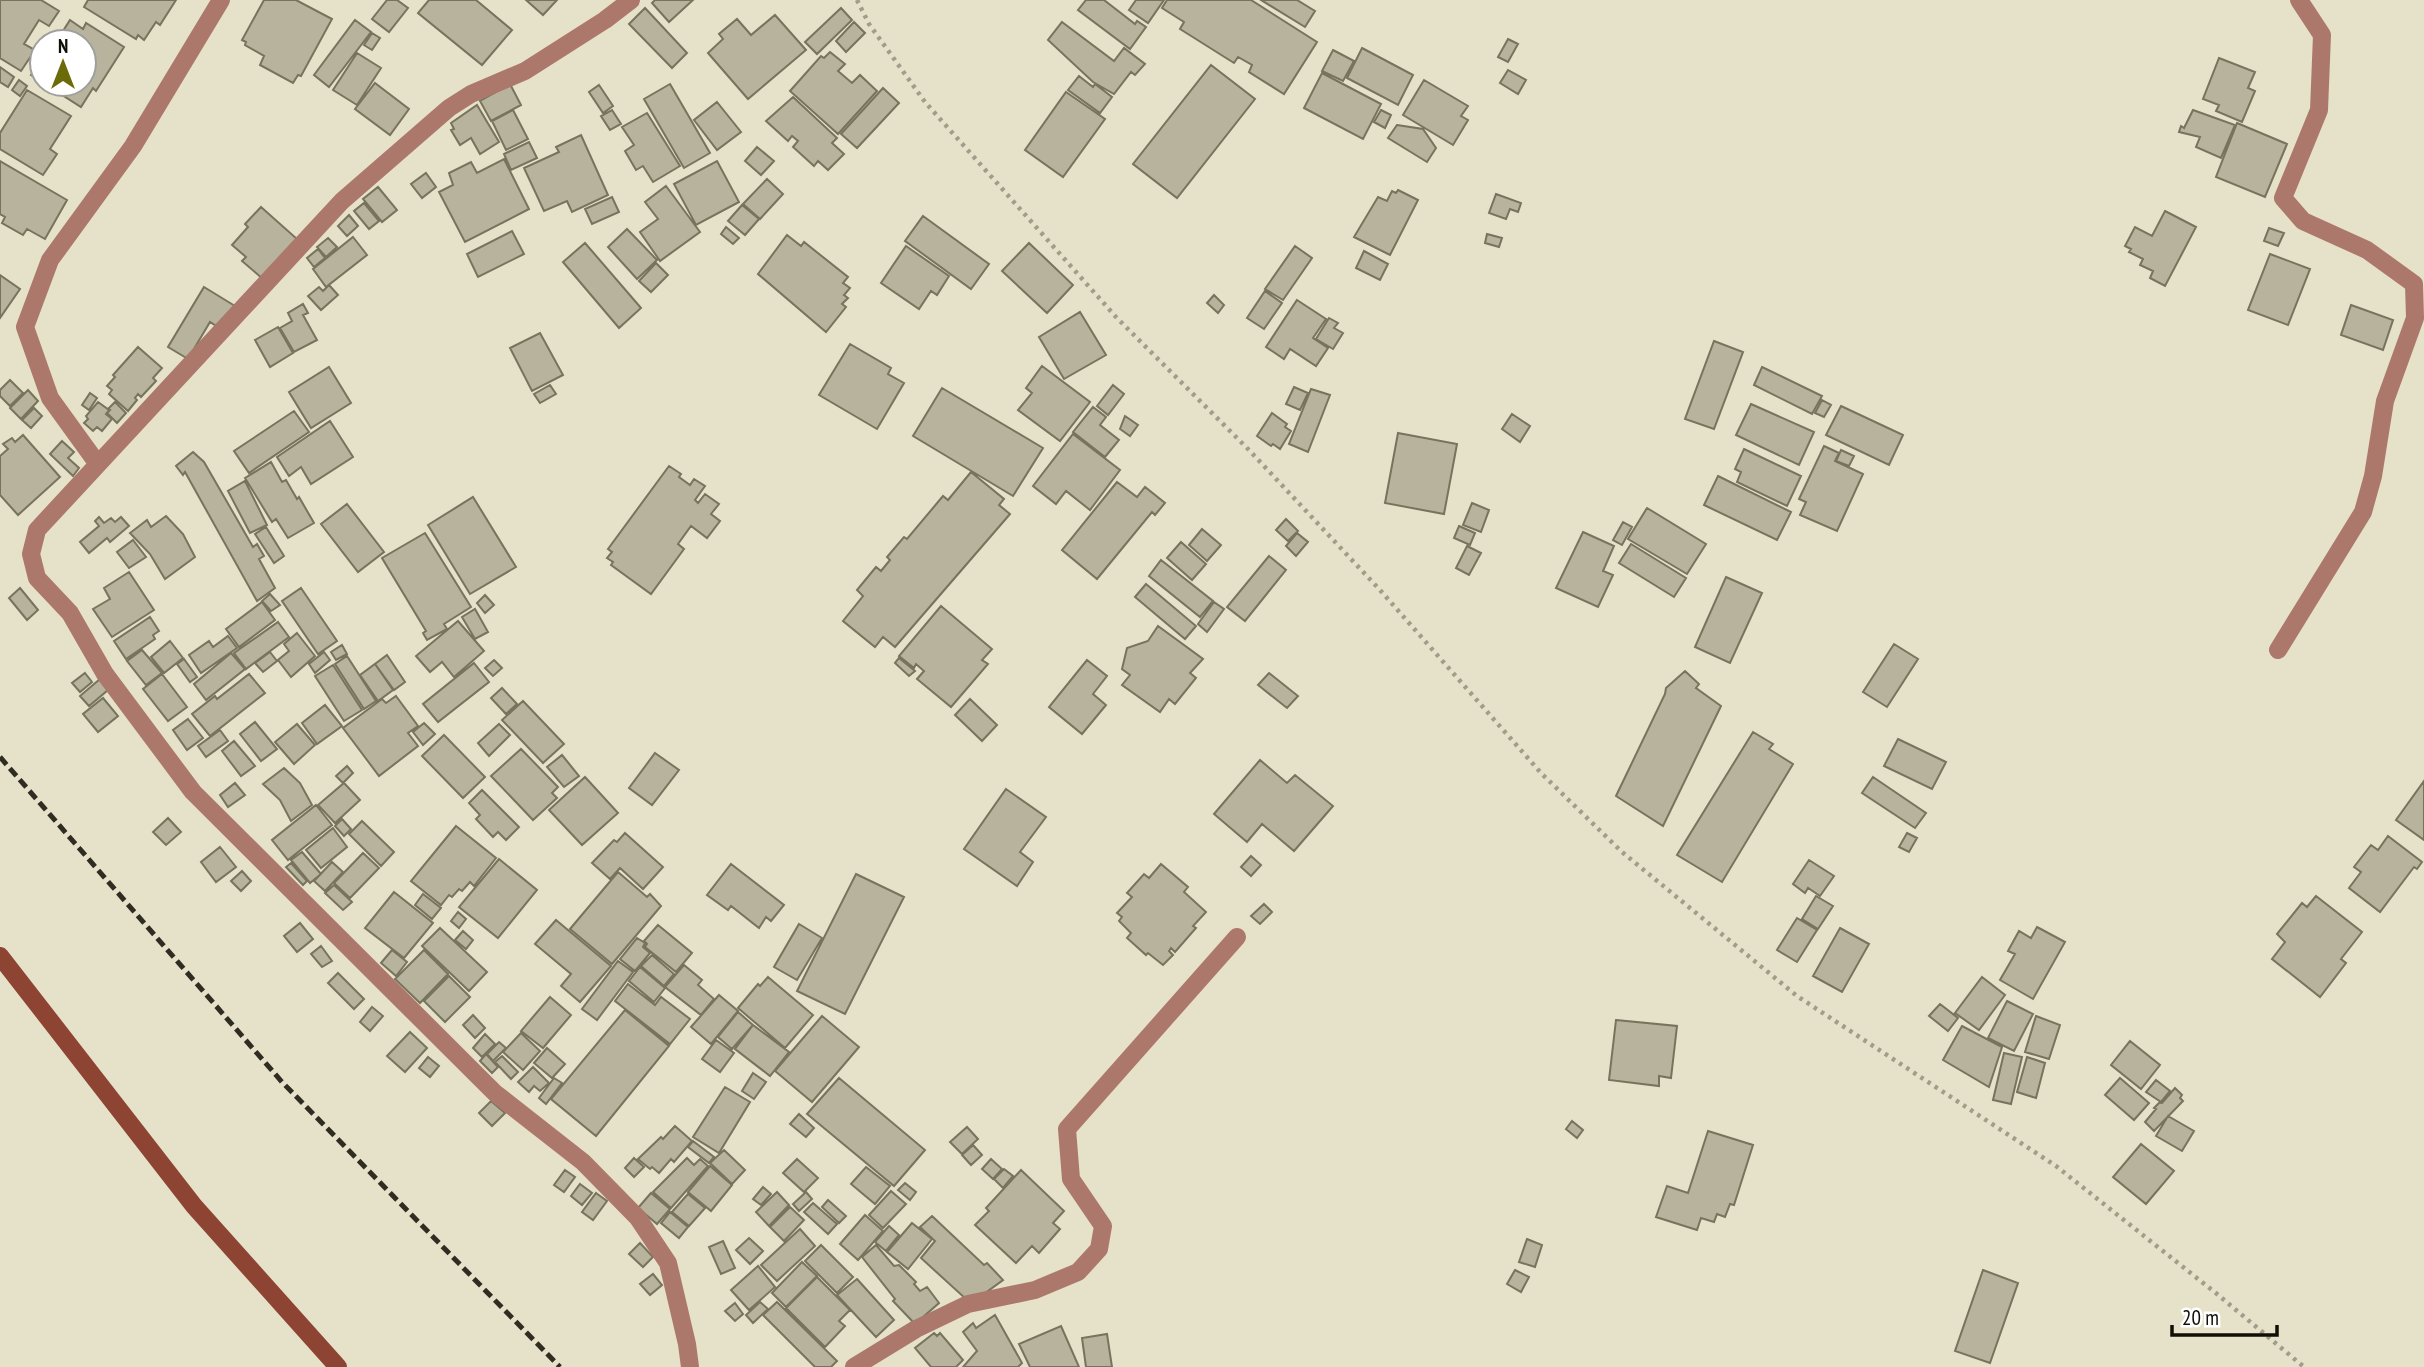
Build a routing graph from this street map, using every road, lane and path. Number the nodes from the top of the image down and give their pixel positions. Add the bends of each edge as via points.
1 (221, 0) edge
2 (631, 0) edge
3 (857, 0) edge
4 (2299, 0) edge
5 (97, 463) junction
6 (2278, 650) dead end
7 (1237, 937) dead end
8 (0, 956) edge
9 (338, 1367) edge
10 (690, 1367) edge
11 (854, 1367) edge
12 (2304, 1367) edge

1 - 5 street via 133,146 50,260 25,327 50,398
2 - 5 street via 525,71 449,108 342,201
3 - 12 path via 925,102 1116,317 1249,450 1541,773 1622,852 1797,996 2056,1166
4 - 6 street via 2322,36 2319,110 2283,198 2303,221 2367,250 2414,284 2415,318 2385,401 2363,512
5 - 10 street via 37,530 31,554 37,578 70,613 105,674 193,792 495,1093 583,1162 638,1218 668,1263
7 - 11 street via 1067,1129 1071,1180 1103,1226 1099,1249 1078,1272 1035,1290 968,1304
8 - 9 main road via 194,1206

